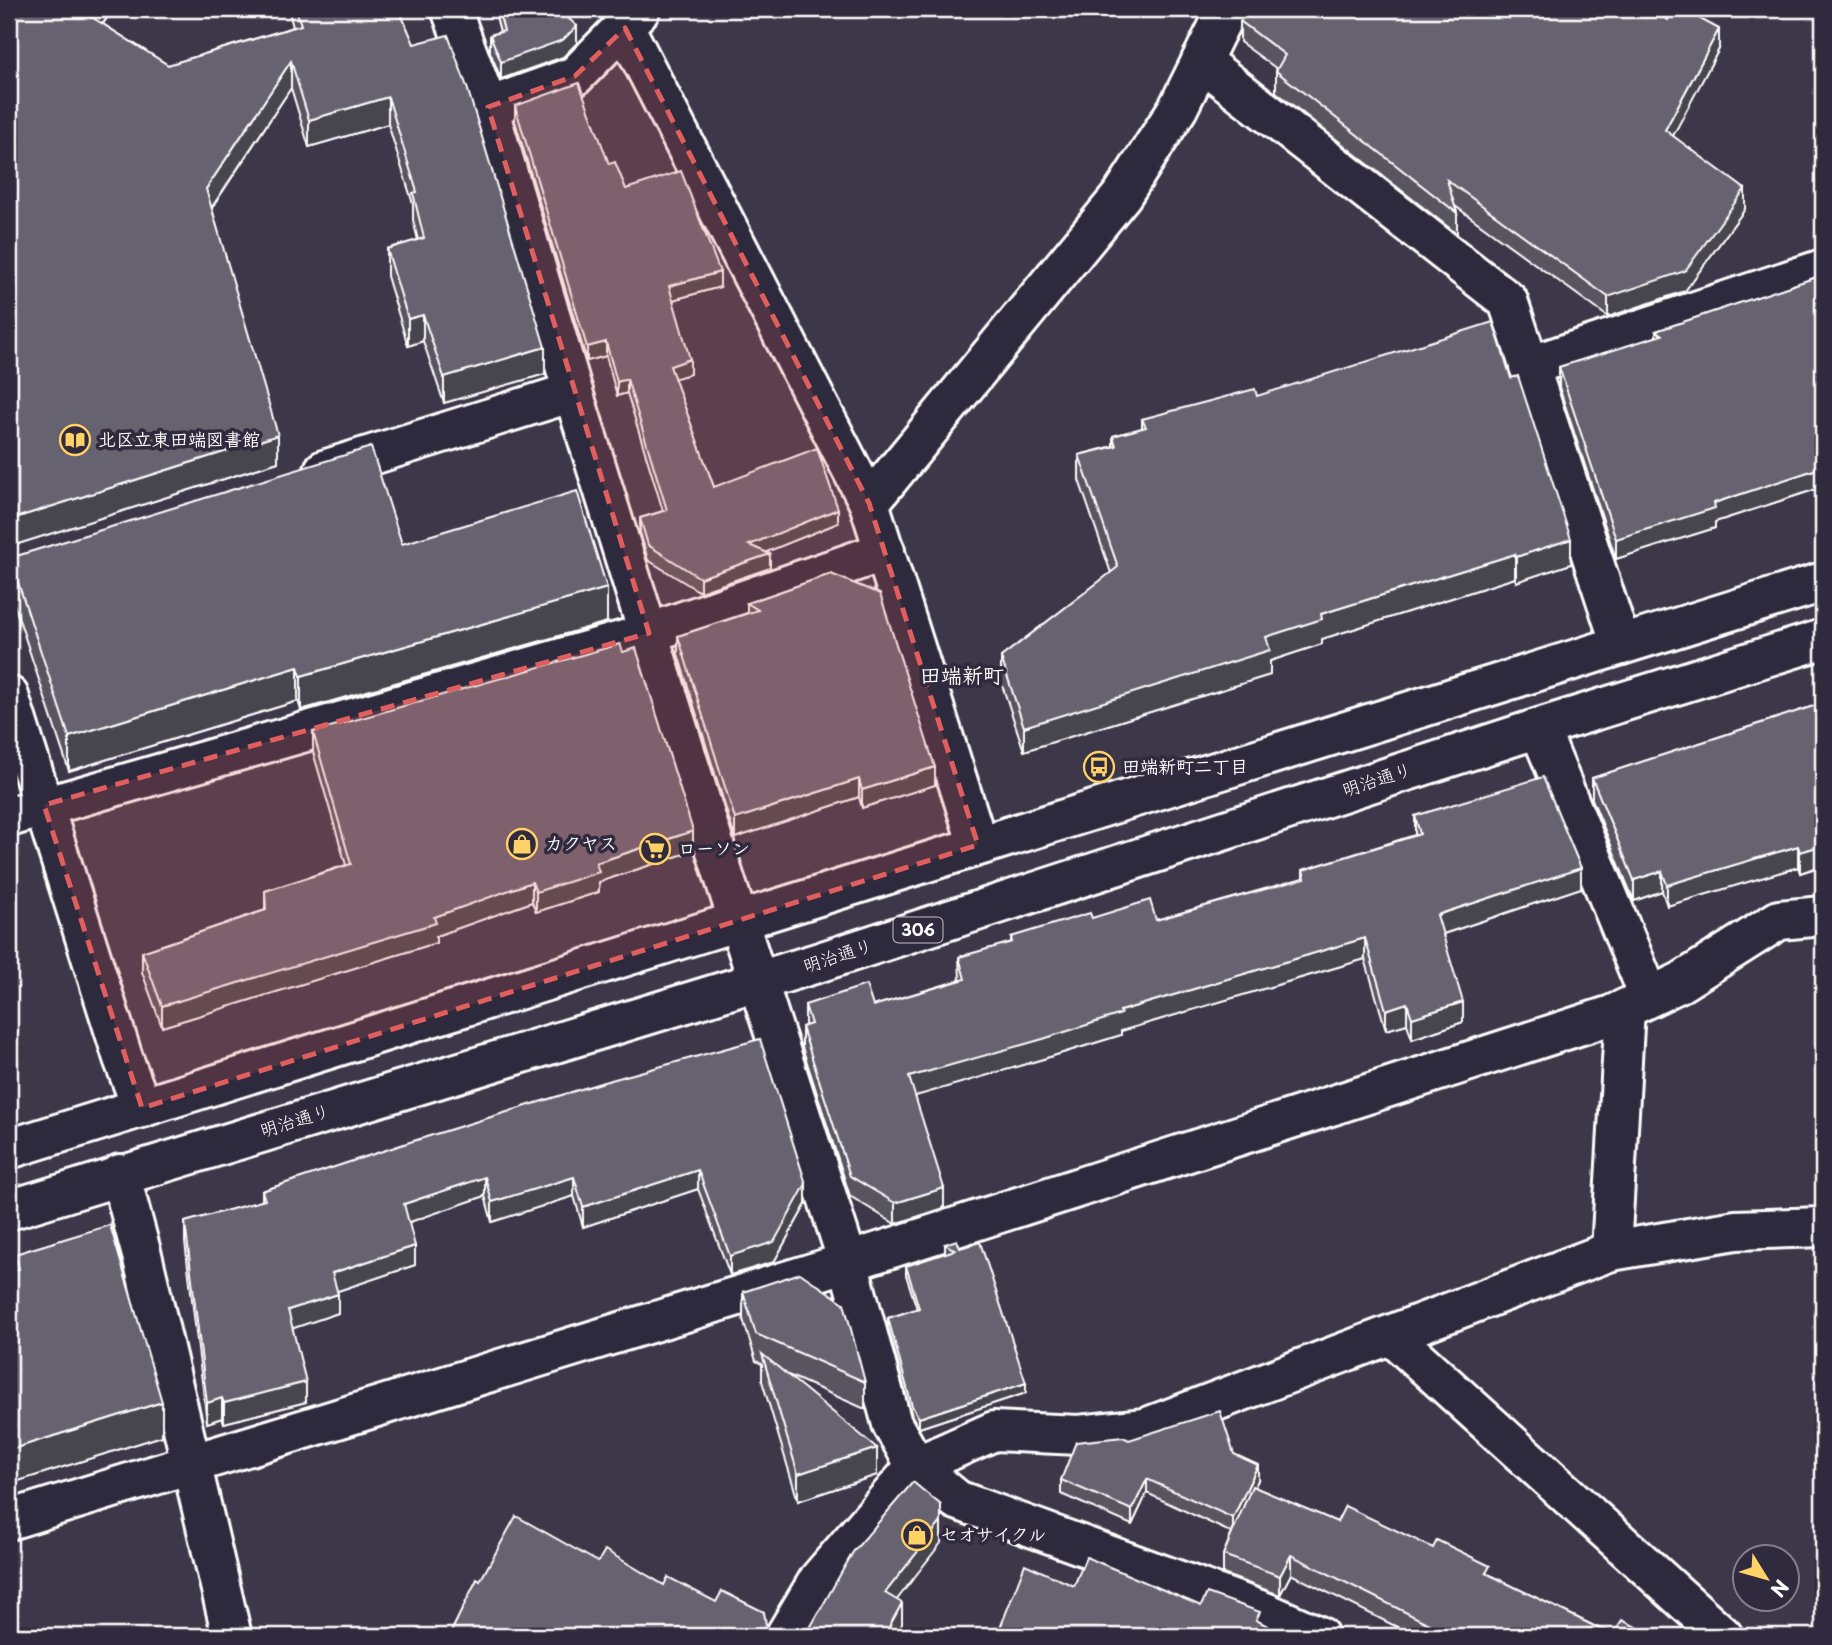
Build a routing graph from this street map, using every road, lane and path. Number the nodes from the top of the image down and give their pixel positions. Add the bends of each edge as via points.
1 (451, 9) edge
2 (1227, 9) edge
3 (633, 18) edge
4 (1200, 61) junction
5 (488, 107) junction
6 (1823, 269) edge
7 (1529, 366) junction
8 (573, 392) junction
9 (297, 479) edge
10 (869, 503) junction
11 (885, 551) junction
12 (1823, 582) edge
13 (649, 633) junction
14 (1823, 639) edge
15 (1621, 645) junction
16 (9, 696) edge
17 (1539, 728) junction
18 (26, 811) edge
19 (978, 845) junction
20 (1823, 916) edge
21 (739, 923) junction
22 (760, 981) junction
23 (1637, 1002) junction
24 (142, 1108) junction
25 (9, 1149) edge
26 (120, 1174) junction
27 (9, 1210) edge
28 (1823, 1227) edge
29 (1611, 1251) junction
30 (848, 1262) junction
31 (1392, 1336) junction
32 (193, 1463) junction
33 (916, 1466) junction
34 (9, 1520) edge
35 (232, 1636) edge
36 (785, 1636) edge
37 (1320, 1636) edge
38 (1723, 1636) edge

1 - 5 street
2 - 4 street
3 - 5 street via 575,76
3 - 10 street
4 - 7 street via 1508,301
4 - 10 street via 1178,108 1122,195
5 - 8 street
6 - 7 street
7 - 15 street
8 - 9 street
8 - 13 street
10 - 11 street
11 - 13 street
11 - 19 street
12 - 15 street
13 - 18 street
13 - 21 street
14 - 17 street, 明治通り / 306
15 - 19 street
16 - 18 street
17 - 22 street, 明治通り / 306
17 - 23 street
18 - 24 street
19 - 21 street
20 - 23 street via 1779,920 1681,982
21 - 22 street
21 - 24 street
22 - 26 street, 明治通り / 306
22 - 30 street
23 - 29 street
23 - 30 street via 1276,1125
24 - 25 street
26 - 27 street, 明治通り / 306
26 - 32 street
28 - 29 street via 1736,1230
29 - 31 street
30 - 32 street
30 - 33 street via 892,1424
31 - 33 street via 1145,1428 1079,1435 994,1430
31 - 38 street
32 - 34 street
32 - 35 street
33 - 36 street via 819,1579
33 - 37 street via 957,1500

